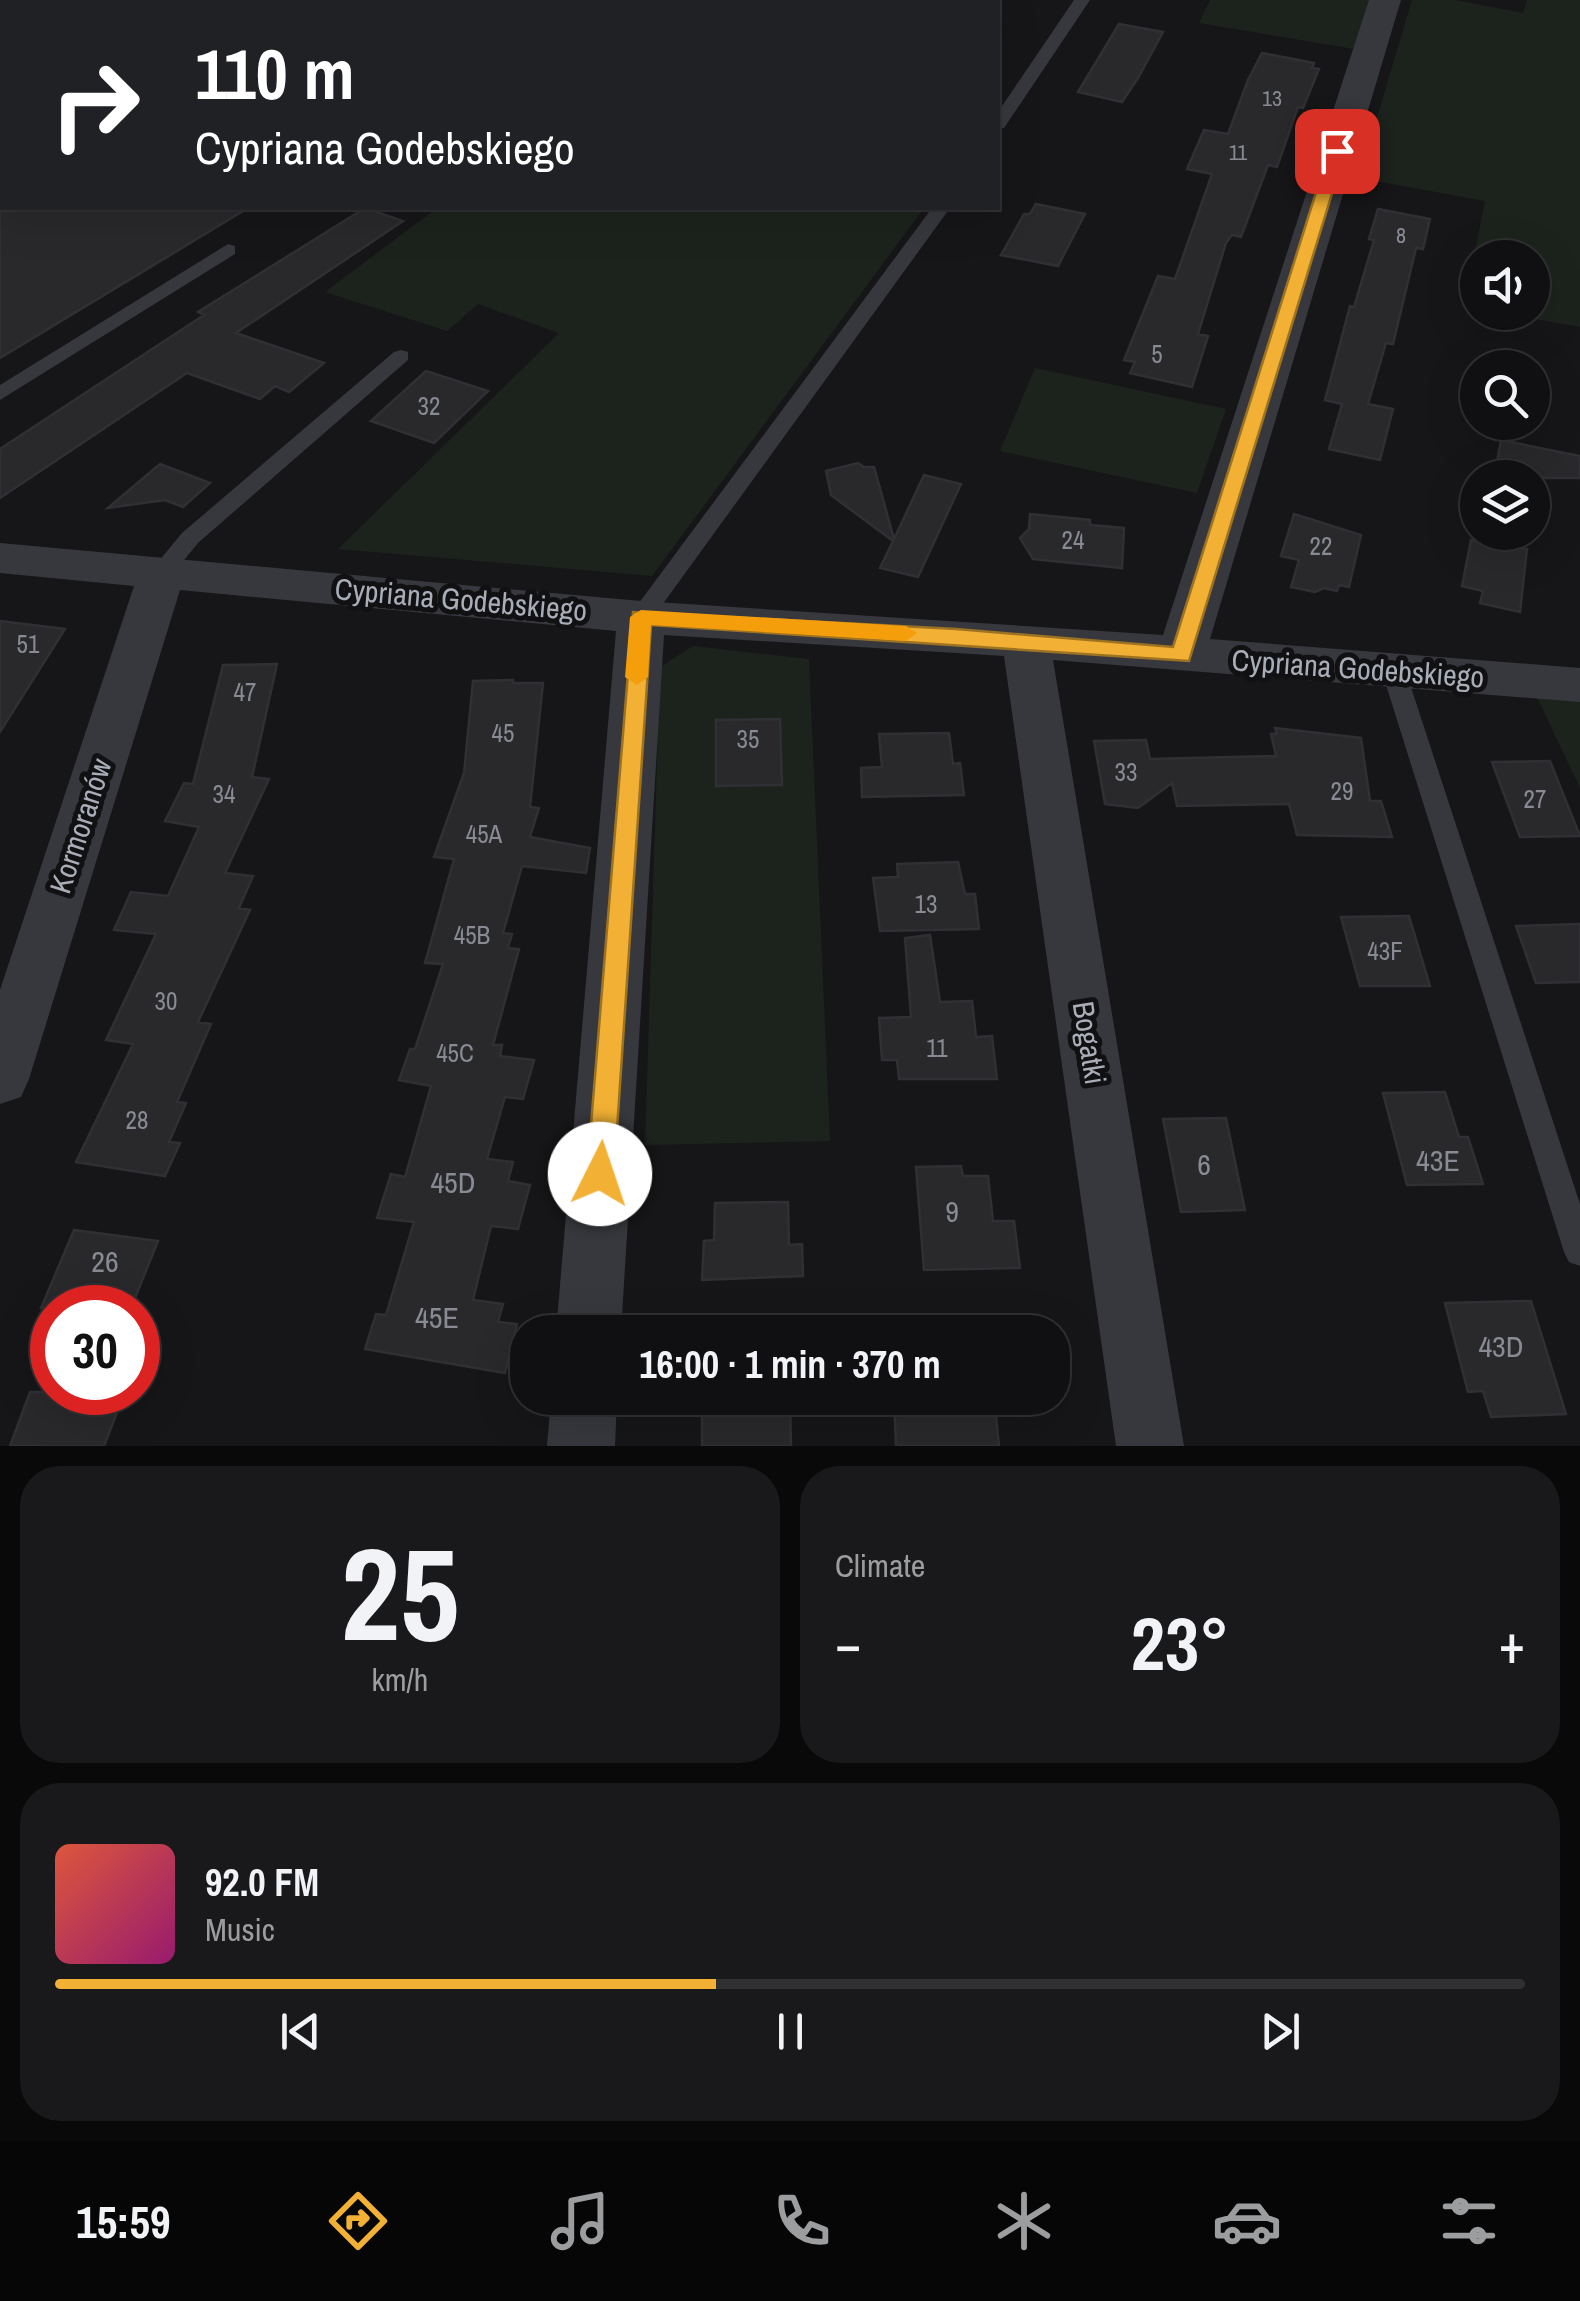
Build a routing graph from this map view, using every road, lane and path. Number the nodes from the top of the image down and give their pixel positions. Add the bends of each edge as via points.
1 (1082, 0) edge
2 (1380, 12) edge
3 (1000, 121) edge
4 (940, 210) edge
5 (228, 250) dead end
6 (401, 356) dead end
7 (0, 394) edge
8 (0, 558) edge
9 (162, 572) junction
10 (641, 617) junction
11 (1026, 641) junction
12 (1181, 655) junction
13 (1394, 672) junction
14 (1580, 685) edge
15 (0, 1079) edge
16 (1580, 1252) edge
17 (590, 1315) edge
18 (583, 1415) edge
19 (581, 1446) edge
20 (1150, 1446) edge

1 - 3 lane
2 - 12 street
4 - 10 lane
5 - 7 lane
6 - 9 lane via 190,538
8 - 9 street, Cypriana Godebskiego
9 - 10 street, Cypriana Godebskiego
9 - 15 street, Kormoranów
10 - 11 street, Cypriana Godebskiego
10 - 17 street
11 - 12 street, Cypriana Godebskiego
11 - 20 street, Bogatki
12 - 13 street, Cypriana Godebskiego
13 - 14 street, Cypriana Godebskiego
13 - 16 lane
18 - 19 street

